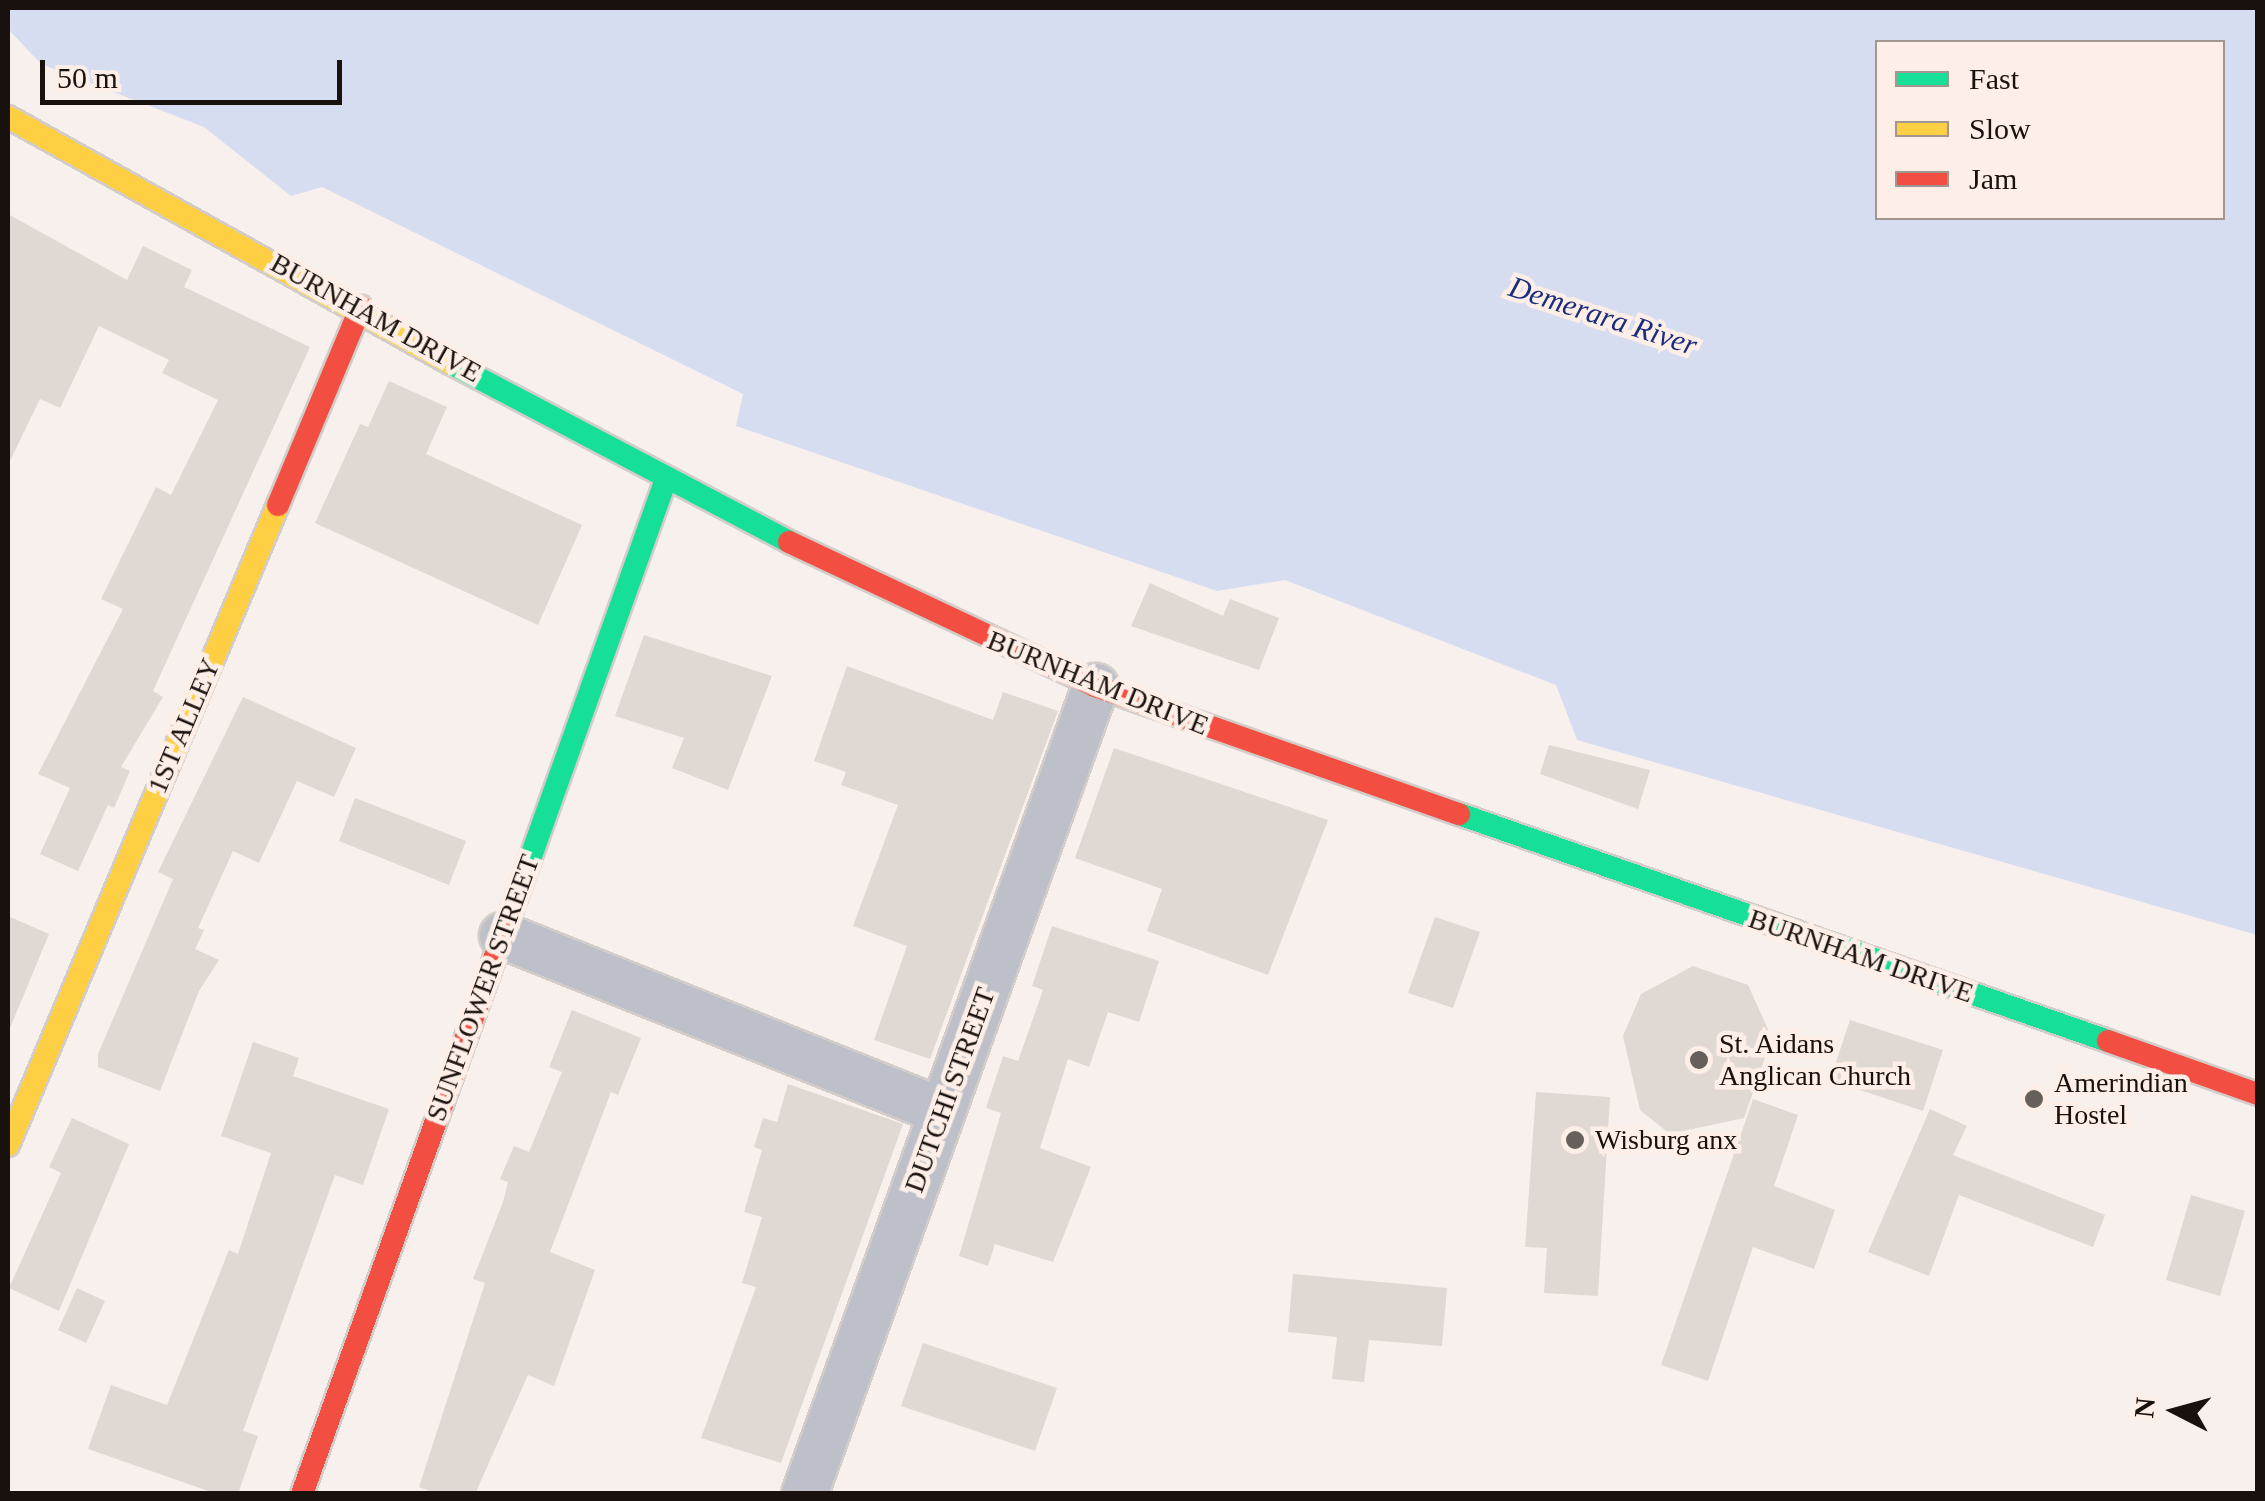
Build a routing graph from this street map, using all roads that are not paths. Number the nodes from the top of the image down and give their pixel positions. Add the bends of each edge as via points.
1 (8, 118) edge
2 (361, 307) junction
3 (665, 483) junction
4 (1095, 686) junction
5 (502, 935) junction
6 (2258, 1094) edge
7 (942, 1110) junction
8 (8, 1145) edge
9 (302, 1494) edge
10 (804, 1494) edge

1 - 2 street, BURNHAM DRIVE
2 - 3 street, BURNHAM DRIVE
2 - 8 street, 1ST ALLEY
3 - 4 street, BURNHAM DRIVE
3 - 5 street, SUNFLOWER STREET
4 - 6 street, BURNHAM DRIVE
4 - 7 street, DUTCHI STREET
5 - 7 street
5 - 9 street, SUNFLOWER STREET
7 - 10 street, DUTCHI STREET

